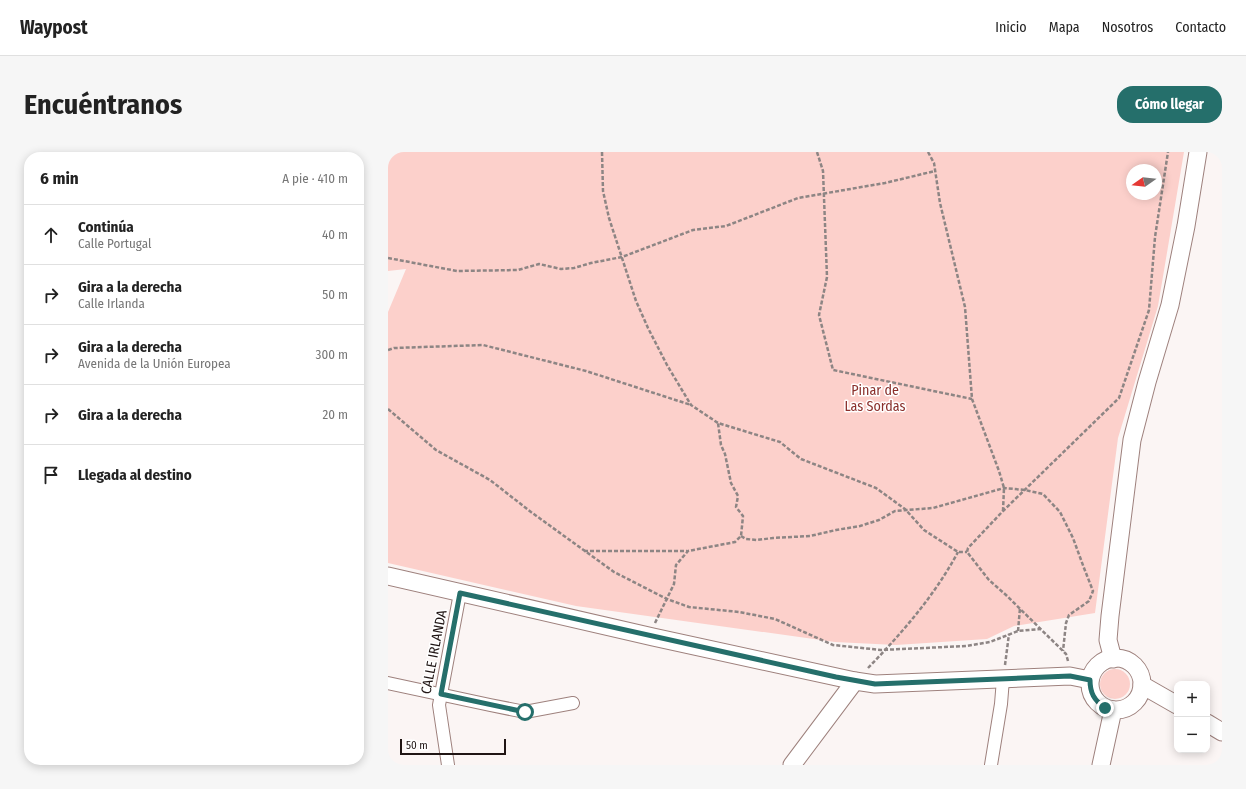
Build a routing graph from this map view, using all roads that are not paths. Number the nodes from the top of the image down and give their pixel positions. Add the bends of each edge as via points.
1 (1198, 152) edge
2 (388, 576) edge
3 (460, 593) junction
4 (1112, 659) junction
5 (1003, 679) junction
6 (1090, 680) junction
7 (855, 681) junction
8 (388, 683) edge
9 (1142, 685) junction
10 (441, 694) junction
11 (573, 704) dead end
12 (1174, 704) edge
13 (1113, 710) junction
14 (1210, 725) edge
15 (1222, 732) edge
16 (448, 765) edge
17 (792, 765) edge
18 (991, 765) edge
19 (1101, 765) edge

1 - 4 street via 1170,305 1132,440 1110,616 1108,640
2 - 3 street
3 - 7 street
3 - 10 street, CALLE IRLANDA
4 - 6 street via 1098,666
4 - 9 street via 1127,661 1133,665 1138,671
5 - 6 street via 1070,676
5 - 7 street via 875,684
5 - 18 street
6 - 13 street via 1095,700 1105,708
7 - 17 street
8 - 10 street
9 - 12 street
9 - 13 street via 1133,704 1127,708
10 - 11 street via 525,712
10 - 16 street, CALLE IRLANDA via 439,705
13 - 19 street
14 - 15 street

